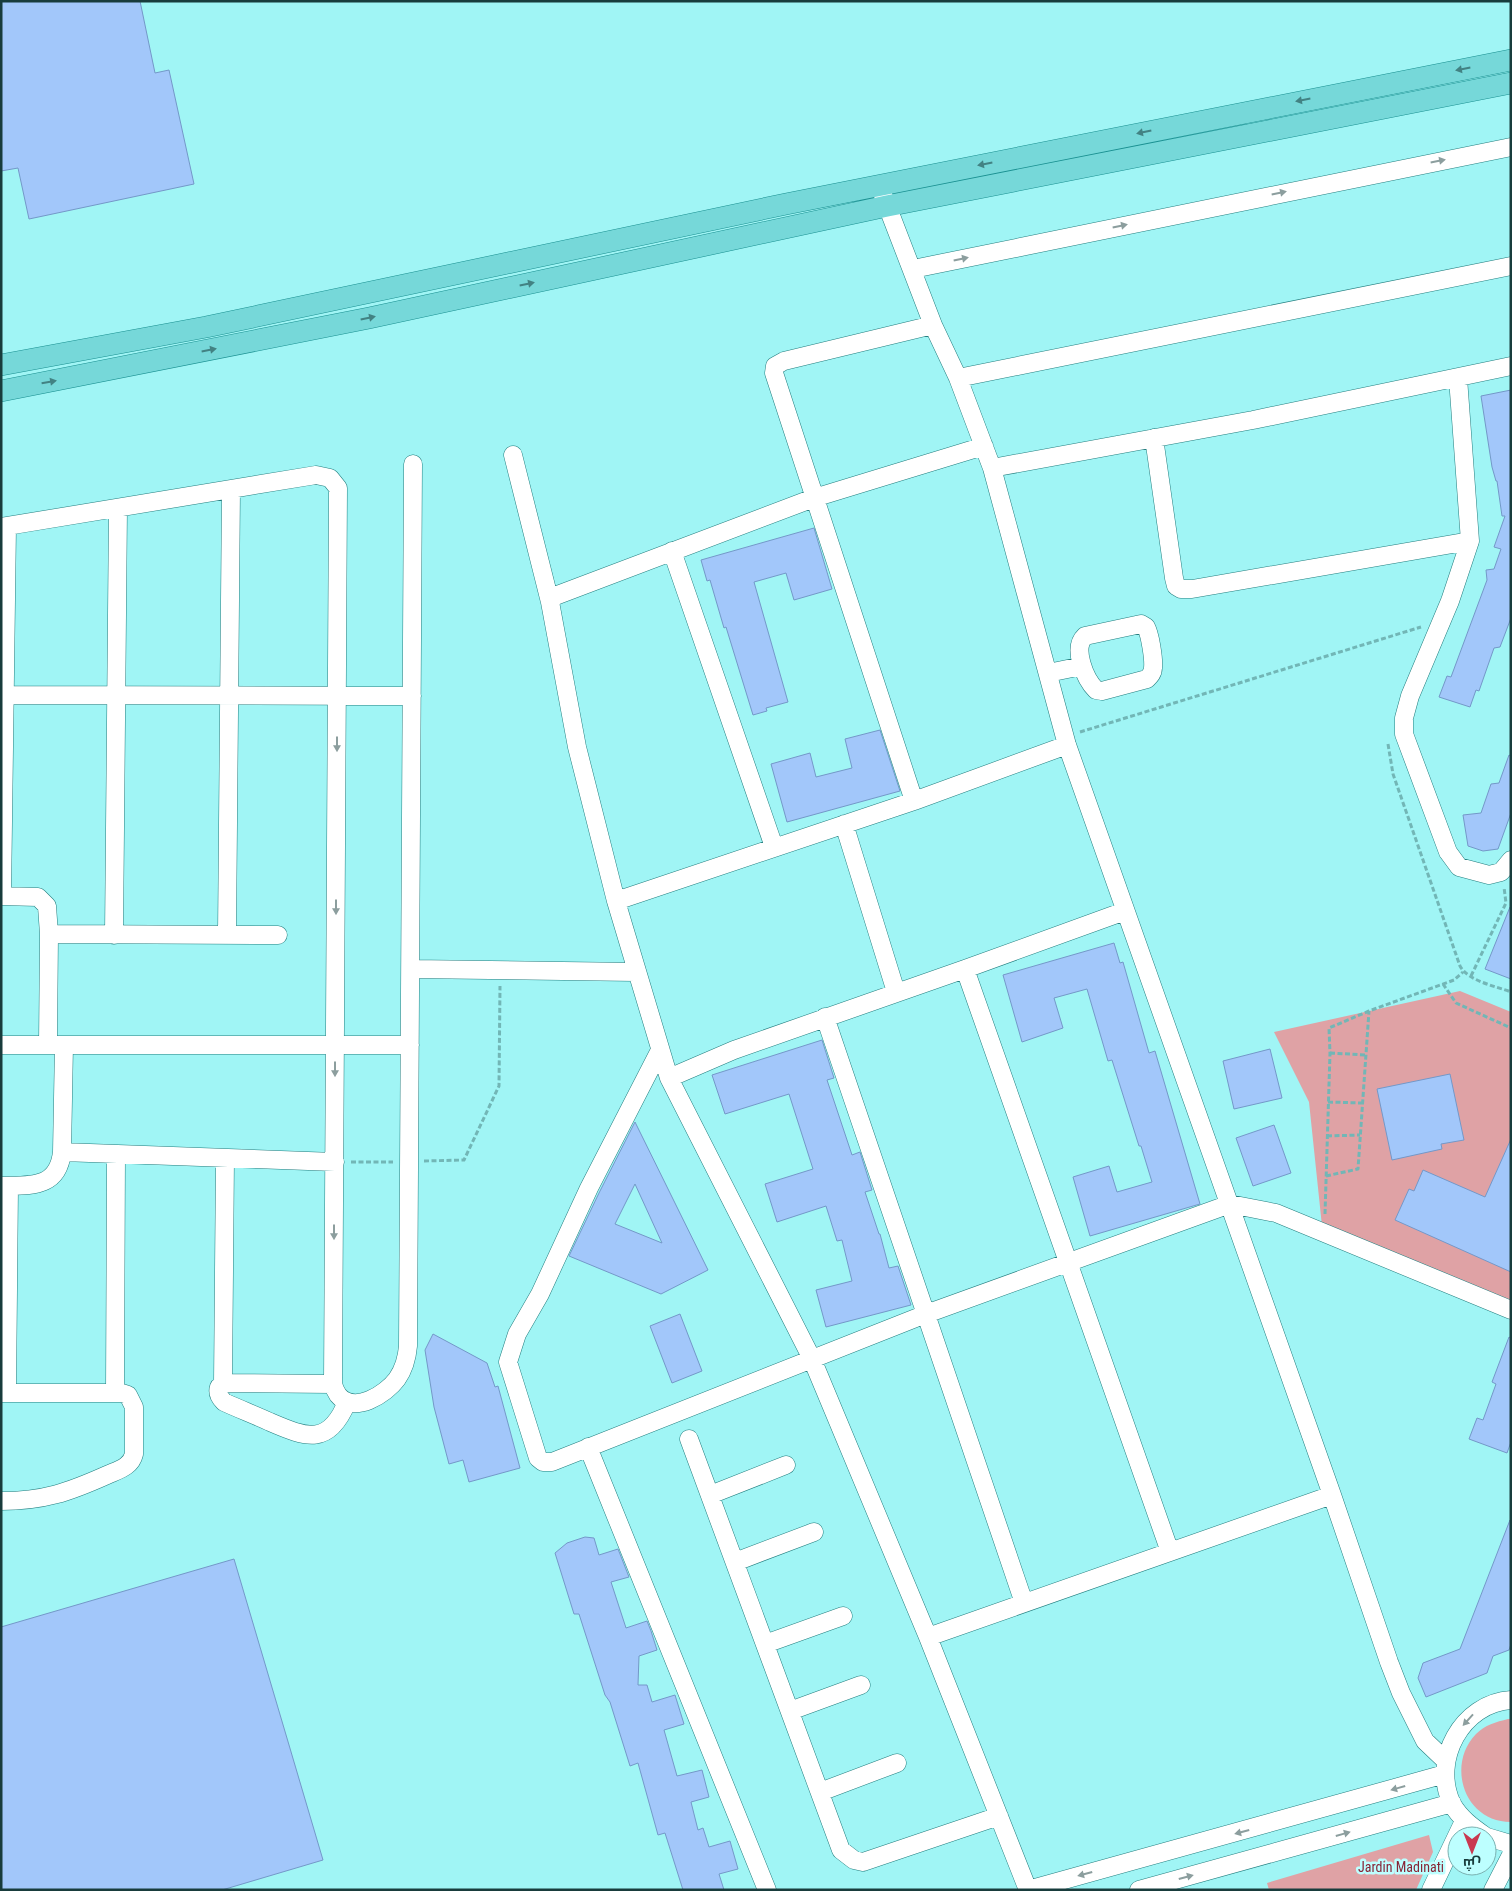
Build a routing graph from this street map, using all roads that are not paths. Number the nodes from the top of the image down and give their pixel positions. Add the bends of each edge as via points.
1 (1511, 60) edge
2 (1511, 83) edge
3 (1511, 147) edge
4 (880, 185) junction
5 (886, 206) junction
6 (1511, 266) edge
7 (913, 269) junction
8 (933, 324) junction
9 (2, 362) edge
10 (1511, 366) edge
11 (958, 378) junction
12 (1458, 378) junction
13 (6, 390) edge
14 (1154, 438) junction
15 (984, 446) junction
16 (513, 455) dead end
17 (413, 464) dead end
18 (992, 468) junction
19 (231, 489) junction
20 (814, 498) junction
21 (118, 508) junction
22 (4, 526) edge
23 (1470, 540) junction
24 (672, 551) junction
25 (550, 602) junction
26 (1082, 666) junction
27 (1048, 673) junction
28 (3, 695) edge
29 (115, 695) junction
30 (229, 695) junction
31 (337, 696) junction
32 (412, 696) junction
33 (1066, 741) junction
34 (914, 801) junction
35 (844, 824) junction
36 (774, 847) junction
37 (1506, 866) edge
38 (1, 896) edge
39 (616, 901) junction
40 (1126, 910) junction
41 (49, 934) junction
42 (114, 935) junction
43 (227, 935) junction
44 (278, 935) dead end
45 (411, 969) junction
46 (965, 969) junction
47 (636, 972) junction
48 (896, 992) junction
49 (825, 1017) junction
50 (335, 1044) junction
51 (1, 1045) edge
52 (56, 1045) junction
53 (410, 1045) junction
54 (660, 1050) junction
55 (669, 1078) junction
56 (62, 1152) junction
57 (116, 1154) junction
58 (225, 1158) junction
59 (335, 1162) junction
60 (5, 1186) edge
61 (1230, 1204) junction
62 (1069, 1264) junction
63 (1511, 1310) edge
64 (926, 1314) junction
65 (812, 1359) junction
66 (223, 1384) junction
67 (333, 1384) junction
68 (4, 1393) edge
69 (115, 1394) junction
70 (348, 1402) junction
71 (689, 1439) dead end
72 (588, 1447) junction
73 (786, 1465) dead end
74 (1332, 1494) junction
75 (710, 1495) junction
76 (1, 1501) edge
77 (814, 1532) dead end
78 (1170, 1552) junction
79 (735, 1562) junction
80 (1024, 1603) junction
81 (843, 1616) dead end
82 (928, 1637) junction
83 (765, 1644) junction
84 (861, 1685) dead end
85 (1511, 1700) edge
86 (790, 1711) junction
87 (898, 1764) dead end
88 (1445, 1767) junction
89 (820, 1792) junction
90 (1452, 1803) junction
91 (999, 1816) junction
92 (1464, 1821) junction
93 (1471, 1826) edge
94 (1497, 1840) edge
95 (1511, 1844) edge
96 (1511, 1855) edge
97 (767, 1890) edge
98 (1028, 1890) edge
99 (1139, 1890) edge
100 (1431, 1890) edge
101 (1493, 1890) edge

1 -> 4 main road
2 - 5 main road
7 -> 3 street
4 - 5 street
4 - 9 main road via 206,327
5 - 7 street
13 -> 5 main road via 351,322
6 - 11 street
7 - 8 street
8 - 11 street
8 - 20 street via 784,361 775,366 774,373
9 - 13 street
10 - 12 street
11 - 15 street
12 - 14 street
12 - 23 street
14 - 18 street
14 - 23 street via 1174,578 1176,586 1181,589
15 - 18 street
15 - 20 street
16 - 25 street
17 - 32 street
18 - 27 street
19 - 21 street
19 - 30 street
19 - 31 street via 316,474 330,478 338,488
20 - 24 street
20 - 34 street
21 - 22 street
21 - 29 street
22 - 28 street
23 - 37 street via 1461,571 1410,696 1404,734 1455,864 1464,870 1489,875
24 - 25 street via 555,596
24 - 36 street
25 - 39 street via 577,747
26 - 26 street via 1096,690 1147,679 1153,668 1148,629 1141,624 1086,636 1080,643
26 - 27 street
27 - 33 street
28 - 29 street
28 - 38 street
29 - 30 street
29 - 42 street
30 - 31 street
30 - 43 street
31 - 32 street
31 -> 50 street
32 - 45 street
33 - 34 street
33 - 40 street
34 - 35 street
35 - 36 street
35 - 48 street
36 - 39 street
38 - 41 street via 44,900
39 - 47 street
40 - 46 street
40 - 61 street
41 - 42 street
41 - 52 street
42 - 43 street
43 - 44 street
45 - 47 street
45 - 53 street
46 - 48 street
46 - 62 street
47 - 54 street
48 - 49 street
49 - 55 street
49 - 64 street
50 - 52 street
50 - 53 street
50 -> 59 street
51 - 52 street
52 - 56 street
53 - 70 street via 407,1358 397,1379 380,1395 358,1403
54 - 55 street
54 - 72 street via 589,1188 540,1294 517,1334 508,1362 538,1458 552,1462
55 - 65 street
56 - 57 street
56 - 60 street via 58,1169 45,1181
57 - 58 street
57 - 69 street
58 - 59 street
58 - 66 street
59 -> 67 street
60 - 68 street
61 - 62 street
61 - 63 street via 1276,1212
61 - 74 street
62 - 64 street
62 - 78 street
64 - 65 street
64 - 80 street
65 - 72 street
65 - 82 street
66 - 67 street
66 - 70 street via 217,1391 224,1402 296,1433 309,1435 322,1433 333,1426
67 - 70 street via 338,1395
68 - 69 street
69 - 76 street via 128,1396 134,1407 134,1454 130,1464 74,1490 29,1500
71 - 75 street
72 - 97 street
73 - 75 street
74 - 78 street
74 - 88 street via 1401,1693 1425,1741
75 - 79 street
77 - 79 street
78 - 80 street
79 - 83 street
80 - 82 street
81 - 83 street
82 - 91 street
83 - 86 street
84 - 86 street
85 -> 88 street via 1500,1700 1474,1712 1455,1734
86 - 89 street
87 - 89 street
88 - 90 street
88 -> 98 street
89 - 91 street via 842,1850 847,1856 863,1862
90 - 92 street
99 -> 90 street
91 - 98 street
92 - 93 street
92 - 100 street
94 - 95 street
96 - 101 street

